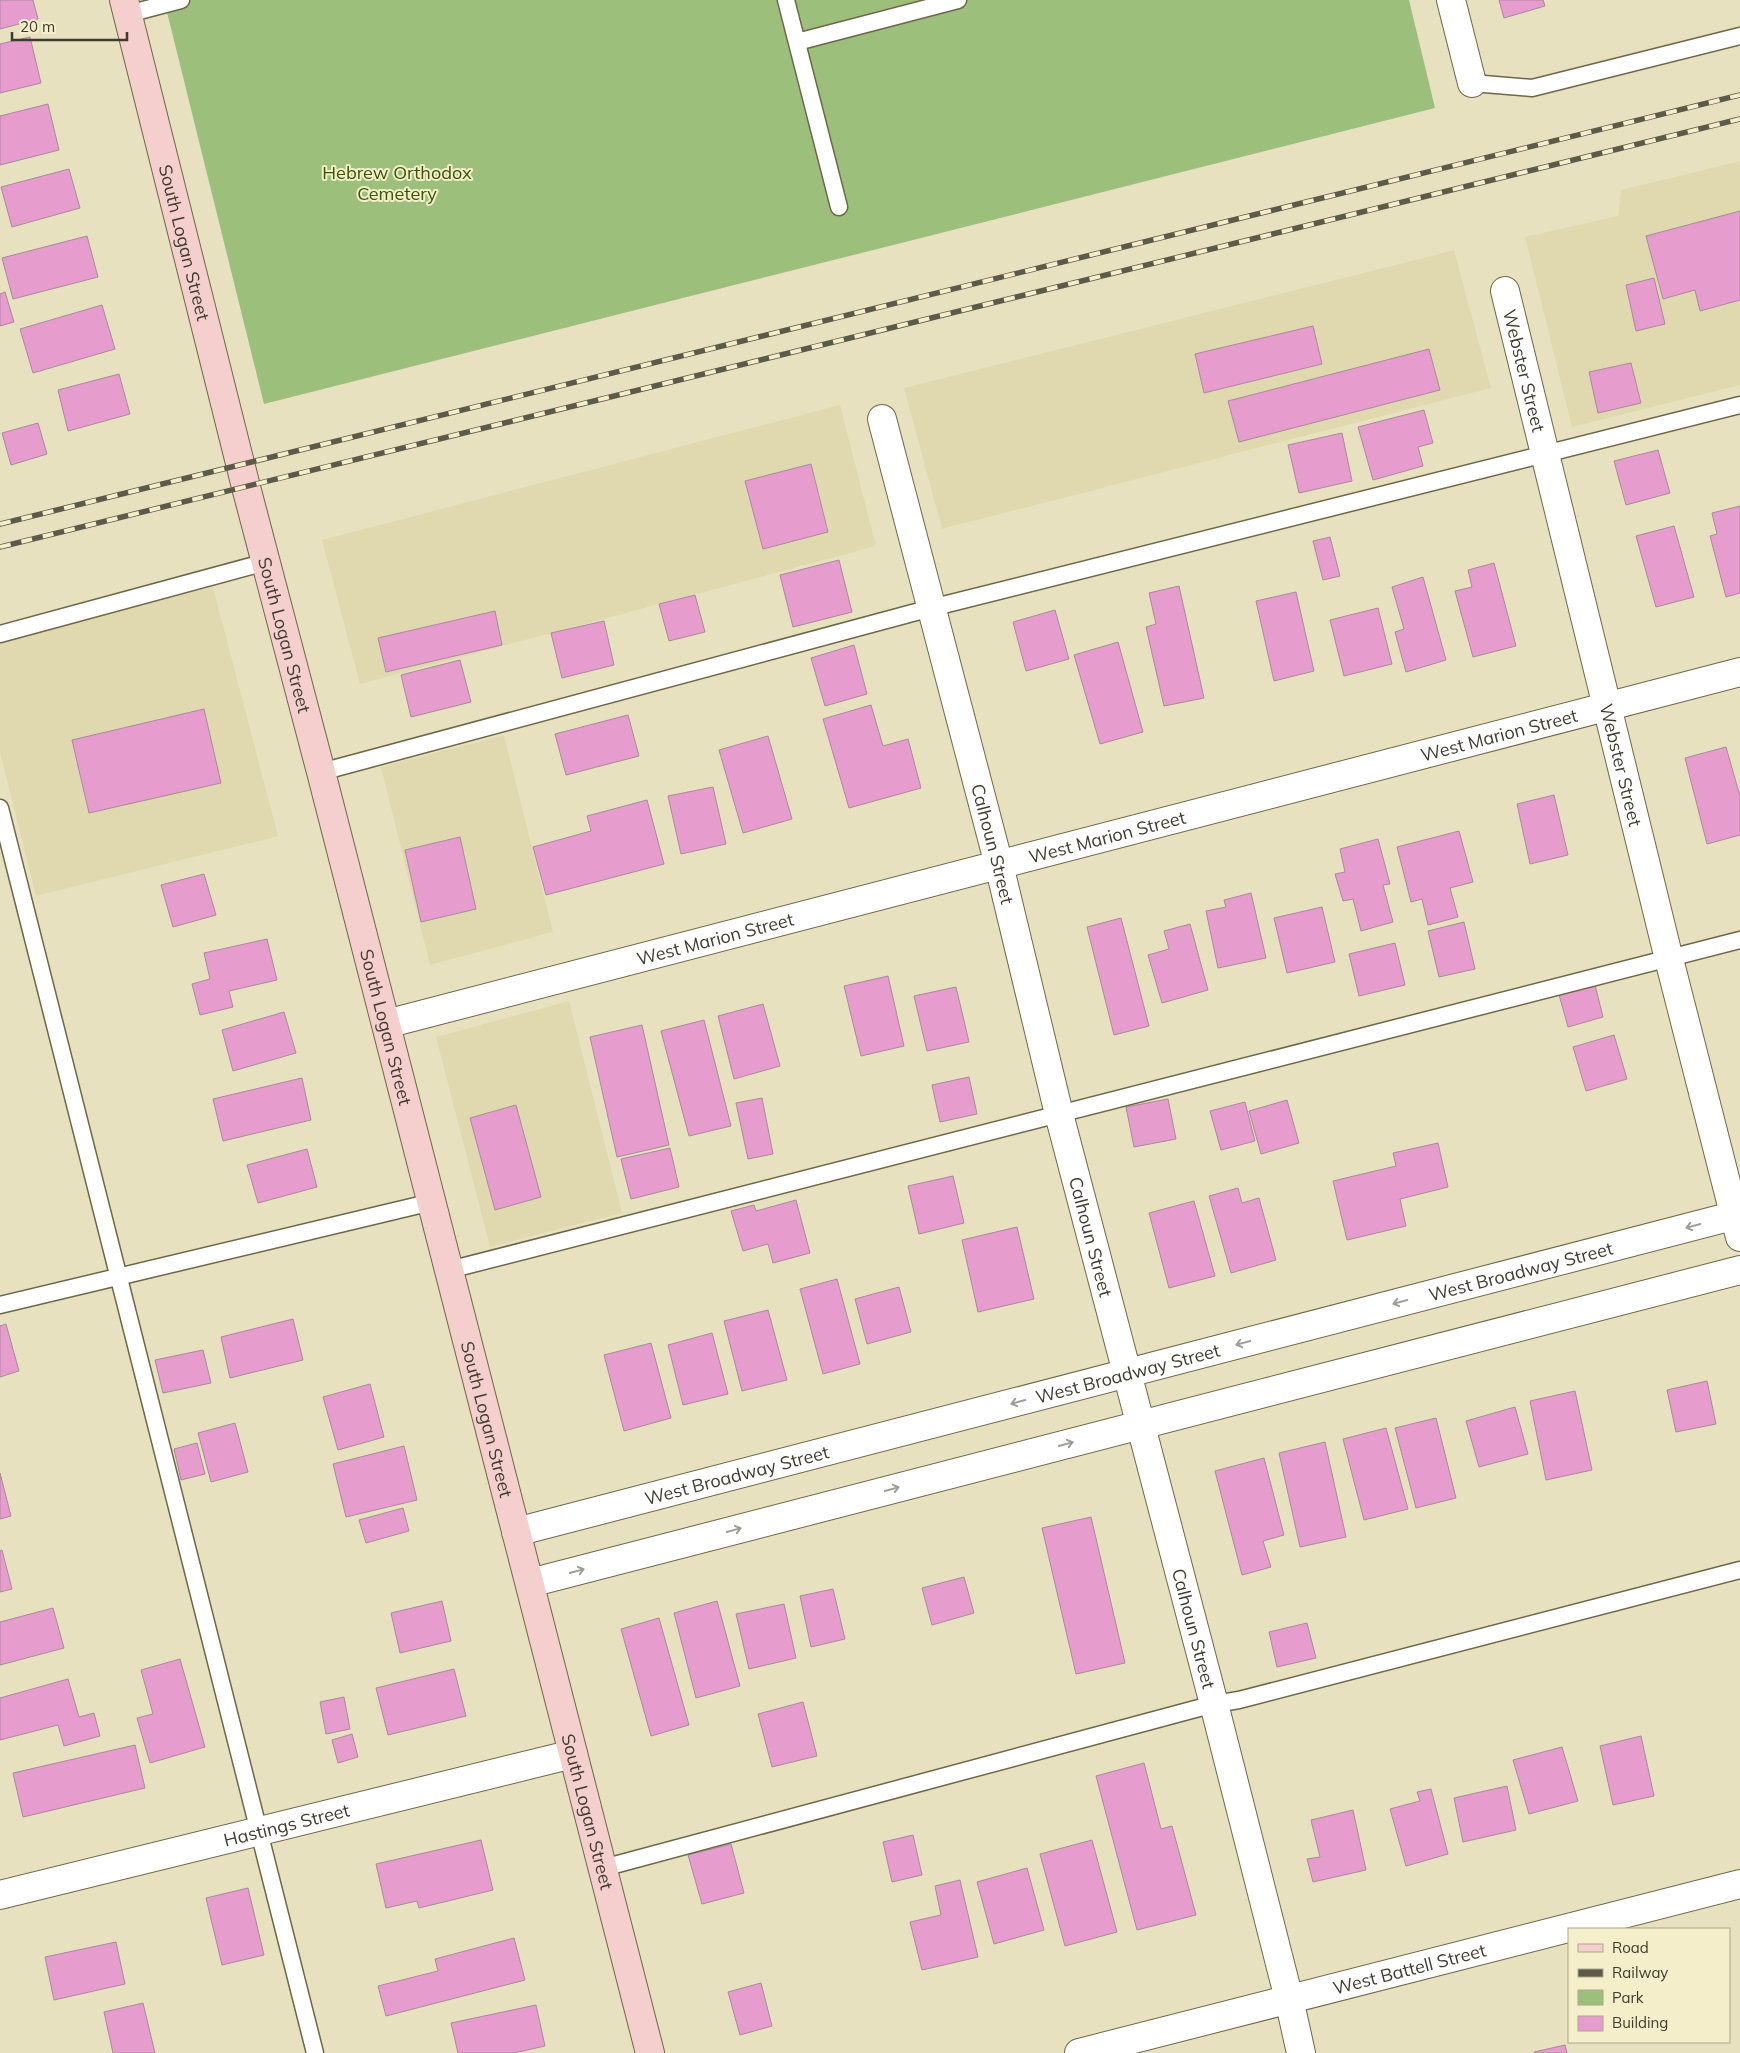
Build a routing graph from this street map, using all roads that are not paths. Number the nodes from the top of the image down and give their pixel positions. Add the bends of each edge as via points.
1 (181, 0) edge
2 (786, 0) edge
3 (958, 0) edge
4 (1451, 0) edge
5 (126, 7) edge
6 (1740, 36) edge
7 (797, 42) junction
8 (1472, 83) joint
9 (839, 207) dead end
10 (1505, 291) dead end
11 (1740, 405) edge
12 (882, 419) dead end
13 (1546, 455) junction
14 (266, 562) junction
15 (931, 608) junction
16 (0, 634) edge
17 (1740, 672) edge
18 (1608, 708) junction
19 (321, 772) junction
20 (0, 808) edge
21 (999, 865) junction
22 (1740, 940) edge
23 (1669, 959) junction
24 (386, 1024) junction
25 (1059, 1114) junction
26 (432, 1202) junction
27 (1738, 1222) edge
28 (449, 1270) junction
29 (1740, 1270) edge
30 (119, 1277) junction
31 (0, 1305) edge
32 (1127, 1374) junction
33 (1141, 1425) junction
34 (516, 1532) junction
35 (1740, 1570) edge
36 (530, 1583) junction
37 (1214, 1704) junction
38 (574, 1754) junction
39 (259, 1831) junction
40 (603, 1868) junction
41 (1740, 1884) edge
42 (0, 1895) edge
43 (1289, 1999) junction
44 (316, 2053) edge
45 (650, 2053) edge
46 (1079, 2053) edge
47 (1301, 2053) edge

1 - 5 lane
2 - 7 lane
3 - 7 lane
4 - 8 street
5 - 14 street, South Logan Street
6 - 8 lane via 1532,88
7 - 9 lane
10 - 13 street, Webster Street
11 - 13 lane
12 - 15 street, Calhoun Street
13 - 15 lane
13 - 18 street, Webster Street
14 - 16 lane
14 - 19 street, South Logan Street
15 - 19 lane
15 - 21 street, Calhoun Street
17 - 18 street, West Marion Street
18 - 21 street, West Marion Street
18 - 23 street, Webster Street
19 - 24 street, South Logan Street
20 - 30 lane
21 - 24 street, West Marion Street
21 - 25 street, Calhoun Street
22 - 23 lane
23 - 25 lane
23 - 27 street, Webster Street
24 - 26 street, South Logan Street
25 - 28 lane
25 - 32 street, Calhoun Street
26 - 28 street, South Logan Street
26 - 30 lane
27 -> 32 street, West Broadway Street
28 - 34 street, South Logan Street
29 - 33 street
30 - 31 lane
30 - 39 lane
32 - 33 street, Calhoun Street
32 -> 34 street, West Broadway Street
36 -> 33 street
33 - 37 street, Calhoun Street
34 - 36 street, South Logan Street
35 - 37 lane
36 - 38 street, South Logan Street
37 - 40 lane
37 - 43 street, Calhoun Street
38 - 39 street, Hastings Street
38 - 40 street, South Logan Street
39 - 42 street, Hastings Street
39 - 44 lane
40 - 45 street, South Logan Street
41 - 43 street, West Battell Street
43 - 46 street, West Battell Street
43 - 47 street, Calhoun Street

